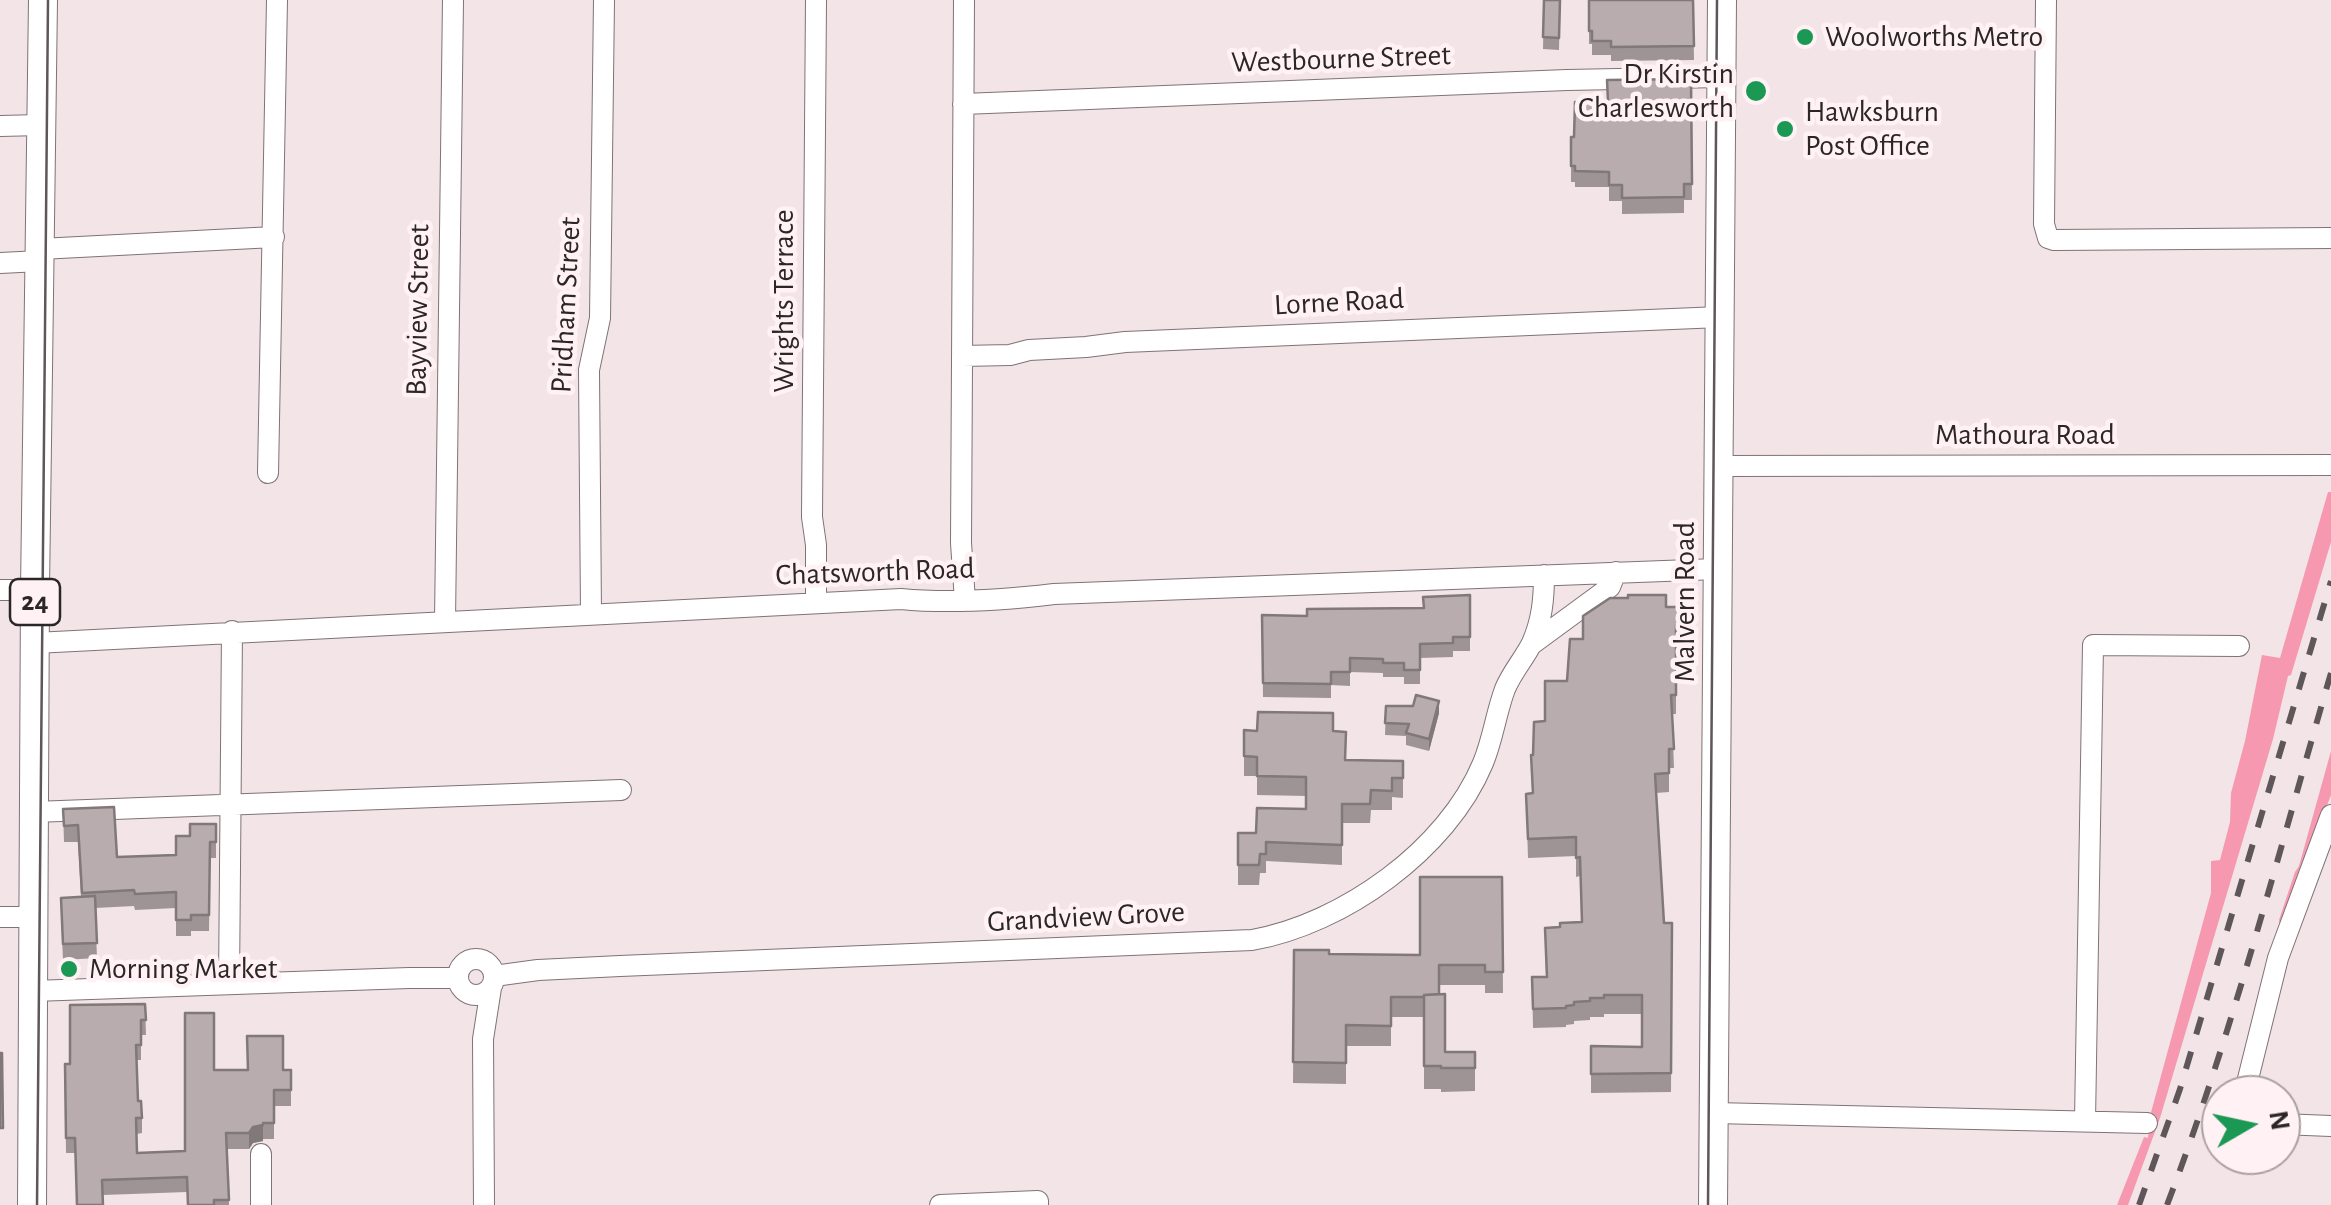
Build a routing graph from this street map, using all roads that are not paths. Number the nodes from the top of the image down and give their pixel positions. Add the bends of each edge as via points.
1 (43, 0) edge
2 (276, 0) edge
3 (453, 0) edge
4 (604, 0) edge
5 (816, 0) edge
6 (964, 0) edge
7 (1722, 0) edge
8 (2046, 0) edge
9 (1721, 77) junction
10 (963, 104) junction
11 (41, 125) junction
12 (0, 126) edge
13 (274, 238) junction
14 (2331, 238) edge
15 (40, 255) junction
16 (0, 263) edge
17 (1720, 317) junction
18 (962, 356) junction
19 (2331, 465) edge
20 (1718, 466) junction
21 (268, 472) dead end
22 (1717, 568) junction
23 (1616, 572) junction
24 (1544, 575) junction
25 (0, 590) edge
26 (36, 590) junction
27 (964, 601) junction
28 (816, 603) junction
29 (591, 614) junction
30 (445, 621) junction
31 (232, 631) junction
32 (35, 643) junction
33 (1531, 646) junction
34 (2240, 646) dead end
35 (621, 790) dead end
36 (229, 805) junction
37 (34, 812) junction
38 (2331, 815) edge
39 (0, 917) edge
40 (34, 917) junction
41 (493, 982) junction
42 (230, 984) junction
43 (463, 986) junction
44 (33, 991) junction
45 (483, 1039) junction
46 (2249, 1075) edge
47 (1714, 1113) junction
48 (2085, 1121) junction
49 (2147, 1122) dead end
50 (2301, 1125) edge
51 (2331, 1126) edge
52 (261, 1154) dead end
53 (32, 1205) edge
54 (261, 1205) edge
55 (484, 1205) edge
56 (940, 1205) edge
57 (1038, 1205) edge
58 (1714, 1205) edge

1 - 11 main road, 24
2 - 13 street
3 - 30 street, Bayview Street
4 - 29 street, Pridham Street via 600,318 590,370
5 - 28 street, Wrights Terrace
6 - 10 street
7 - 9 main road, Malvern Road
8 - 14 street via 2048,238
9 - 10 street, Westbourne Street
9 - 17 main road, Malvern Road
10 - 18 street
11 - 12 street
11 - 15 main road, 24
13 - 15 street
13 - 21 street
15 - 16 street
15 - 26 main road, 24
17 - 18 street, Lorne Road via 1144,341
17 - 20 main road, Malvern Road
18 - 27 street
19 - 20 street, Mathoura Road
20 - 22 main road, Malvern Road
22 - 23 street, Chatsworth Road
22 - 47 main road, Malvern Road
23 - 24 street, Chatsworth Road
23 - 33 street, Grandview Grove via 1610,587
24 - 27 street, Chatsworth Road
24 - 33 street, Grandview Grove via 1544,609
25 - 26 street
26 - 32 main road, 24
27 - 28 street, Chatsworth Road
28 - 29 street, Chatsworth Road
29 - 30 street, Chatsworth Road
30 - 31 street, Chatsworth Road
31 - 32 street, Chatsworth Road
31 - 36 street
32 - 37 main road, 24
33 - 41 street, Grandview Grove via 1506,688 1482,765 1446,821 1381,883 1297,929 1252,940 538,970
34 - 48 street via 2092,645
35 - 36 street
36 - 37 street
36 - 42 street
37 - 40 main road, 24
38 - 46 street via 2278,958
39 - 40 street
40 - 44 main road, 24
41 - 43 street via 481,995
41 - 43 street via 489,964 478,959 461,966
41 - 45 street
42 - 43 street via 409,978
42 - 44 street
43 - 45 street
44 - 53 main road, 24
45 - 55 street
47 - 48 street
47 - 58 main road, Malvern Road
48 - 49 street
50 - 51 street
52 - 54 street
56 - 57 street

